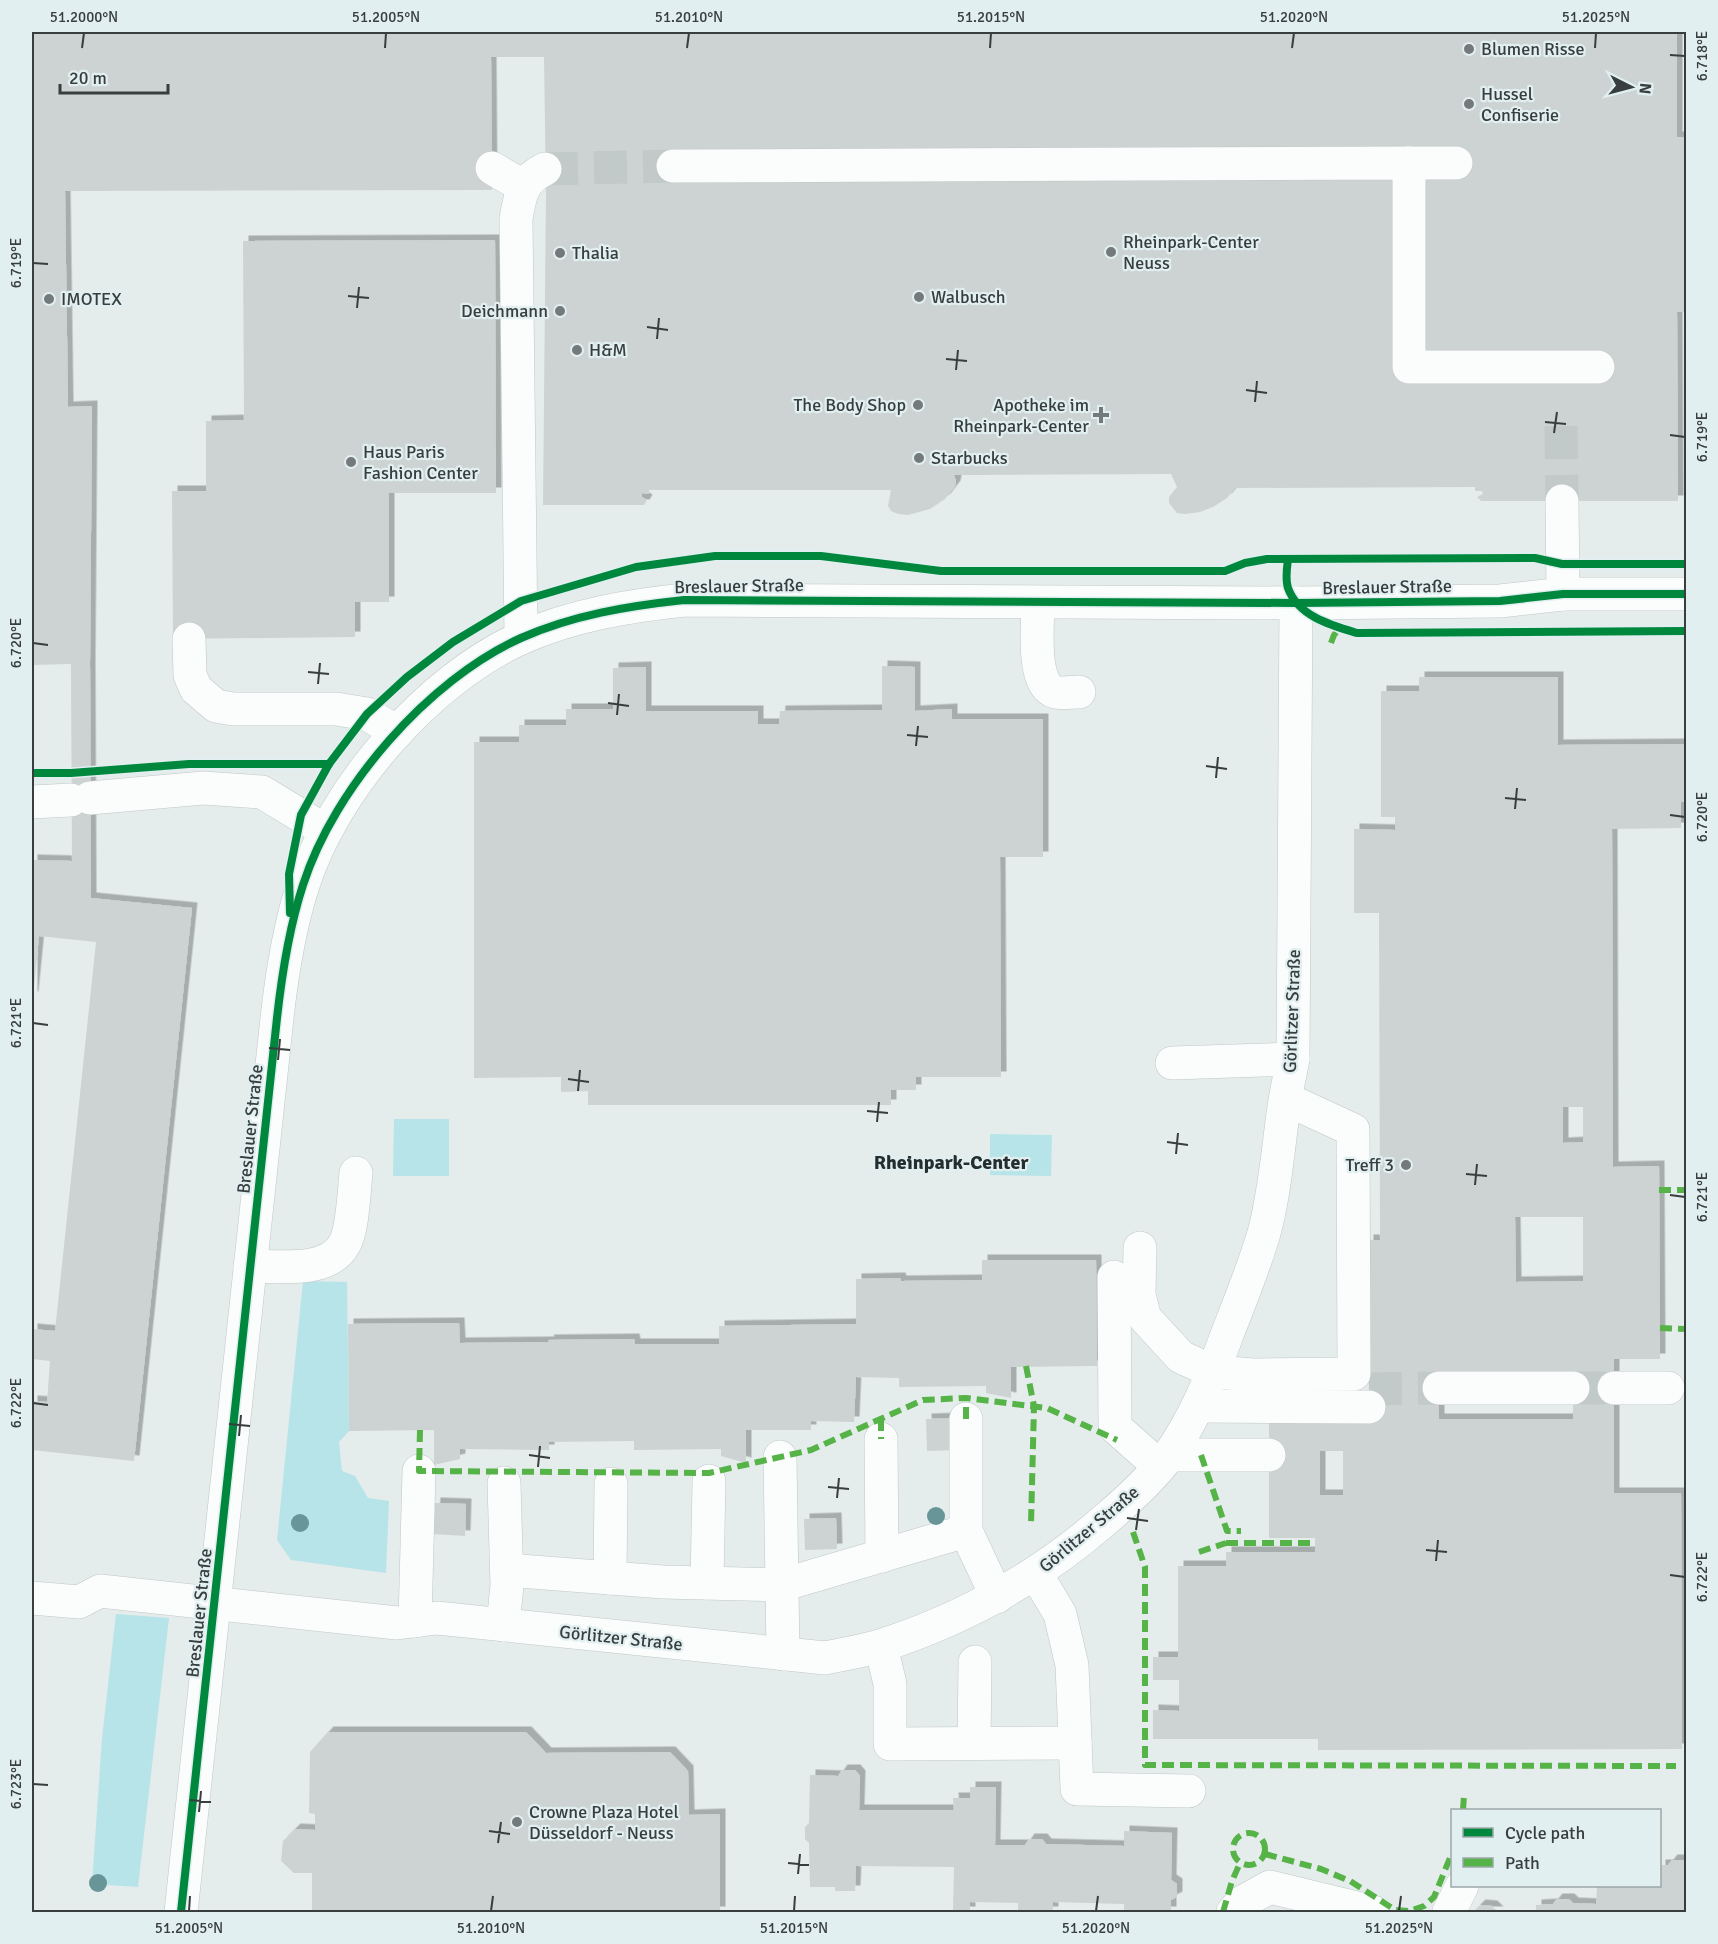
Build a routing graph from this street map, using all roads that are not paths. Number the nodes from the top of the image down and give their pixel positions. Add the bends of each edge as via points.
1 (1409, 163) junction
2 (1456, 163) dead end
3 (673, 166) tunnel mouth
4 (492, 168) dead end
5 (1598, 366) dead end
6 (1562, 501) tunnel mouth
7 (1563, 594) junction
8 (1686, 594) edge
9 (1038, 603) junction
10 (1296, 603) junction
11 (521, 638) junction
12 (189, 639) dead end
13 (1079, 692) dead end
14 (398, 732) junction
15 (32, 802) edge
16 (326, 831) junction
17 (1293, 1059) junction
18 (1172, 1064) dead end
19 (1286, 1099) junction
20 (356, 1173) dead end
21 (1140, 1248) dead end
22 (250, 1266) junction
23 (1114, 1277) dead end
24 (1214, 1372) junction
25 (1439, 1388) tunnel mouth
26 (1573, 1388) tunnel mouth
27 (1614, 1388) tunnel mouth
28 (1668, 1388) dead end
29 (1364, 1390) junction
30 (1198, 1406) junction
31 (966, 1419) dead end
32 (881, 1439) dead end
33 (1269, 1455) dead end
34 (780, 1457) dead end
35 (1164, 1461) junction
36 (419, 1471) dead end
37 (709, 1481) dead end
38 (504, 1483) dead end
39 (611, 1484) dead end
40 (966, 1532) junction
41 (882, 1556) junction
42 (507, 1570) junction
43 (1036, 1574) junction
44 (610, 1578) junction
45 (707, 1583) junction
46 (782, 1585) junction
47 (997, 1597) junction
48 (32, 1598) edge
49 (216, 1602) junction
50 (415, 1621) junction
51 (503, 1625) junction
52 (881, 1646) junction
53 (783, 1654) junction
54 (975, 1662) dead end
55 (974, 1743) junction
56 (1075, 1743) junction
57 (1189, 1791) dead end
58 (1462, 1887) edge
59 (181, 1912) edge
60 (1233, 1912) edge
61 (1373, 1912) edge
62 (1449, 1912) edge

1 - 2 street
1 - 3 street
1 - 5 street via 1409,367
4 - 11 street via 534,178 516,219
6 - 7 street
7 - 8 street, Breslauer Straße
7 - 10 street, Breslauer Straße via 1500,601
9 - 10 street, Breslauer Straße
9 - 11 street, Breslauer Straße via 684,600 627,606
9 - 13 street via 1039,669 1043,683 1054,692
10 - 17 street, Görlitzer Straße
11 - 14 street, Breslauer Straße via 473,665
12 - 14 street via 190,675 196,689 216,706 336,709 367,714
14 - 16 street, Breslauer Straße via 354,787
15 - 16 street via 203,788 262,792
16 - 22 street, Breslauer Straße via 303,882 282,974
17 - 18 street
17 - 19 street, Görlitzer Straße
19 - 24 street, Görlitzer Straße via 1277,1175 1264,1233
19 - 29 street via 1353,1130
20 - 22 street via 346,1242 335,1257 315,1265
21 - 24 street via 1139,1295 1145,1318 1181,1357
22 - 49 street, Breslauer Straße
23 - 35 street via 1115,1427
24 - 29 street
24 - 30 street, Görlitzer Straße
25 - 26 street
27 - 28 street
29 - 30 street
30 - 35 street, Görlitzer Straße
31 - 40 street
32 - 41 street
33 - 35 street
34 - 46 street
35 - 43 street, Görlitzer Straße via 1124,1504
36 - 50 street
37 - 45 street
38 - 42 street
39 - 44 street
40 - 41 street
40 - 47 street
41 - 46 street
42 - 44 street
42 - 51 street
43 - 47 street, Görlitzer Straße
43 - 56 street via 1060,1614 1072,1665
44 - 45 street
45 - 46 street
46 - 53 street
47 - 52 street, Görlitzer Straße
48 - 49 street, Görlitzer Straße via 79,1602 100,1591
49 - 50 street, Görlitzer Straße via 397,1623
49 - 59 street, Breslauer Straße
50 - 51 street, Görlitzer Straße via 437,1618
51 - 53 street, Görlitzer Straße
52 - 53 street, Görlitzer Straße via 825,1658
52 - 55 street via 890,1683 890,1744
54 - 55 street
55 - 56 street
56 - 57 street via 1077,1790
58 - 62 street
60 - 61 street via 1270,1887

